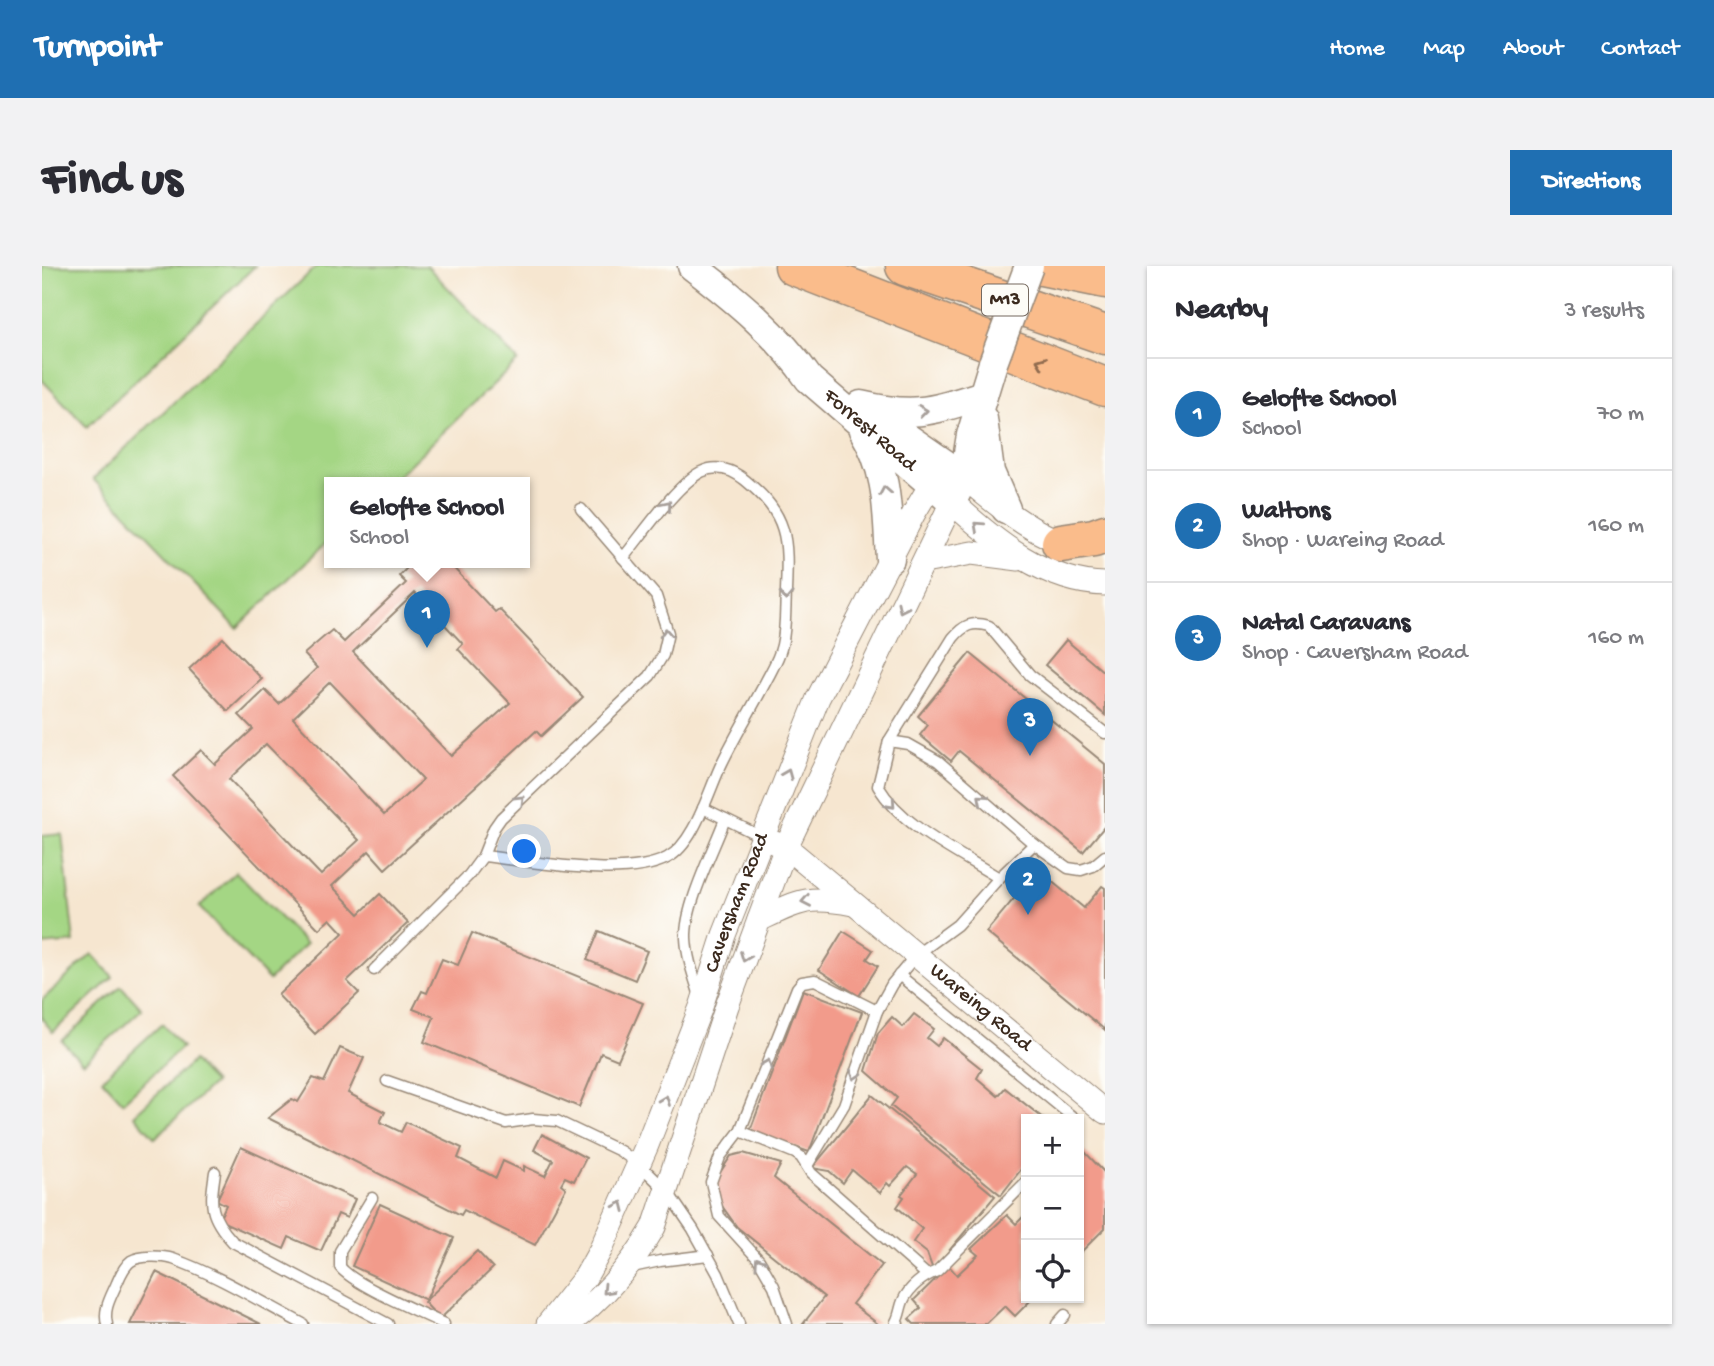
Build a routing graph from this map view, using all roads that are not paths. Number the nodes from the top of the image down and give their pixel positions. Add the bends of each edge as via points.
1 (692, 266) edge
2 (794, 266) edge
3 (905, 266) edge
4 (1039, 267) edge
5 (1105, 279) edge
6 (1105, 287) edge
7 (1105, 335) edge
8 (1105, 387) edge
9 (983, 395) junction
10 (858, 412) junction
11 (948, 481) junction
12 (580, 509) dead end
13 (1006, 509) junction
14 (1105, 534) edge
15 (1105, 550) edge
16 (1045, 551) junction
17 (623, 558) junction
18 (890, 559) junction
19 (924, 562) junction
20 (1105, 584) edge
21 (1105, 733) edge
22 (889, 741) junction
23 (703, 808) junction
24 (725, 819) junction
25 (762, 837) junction
26 (1034, 844) junction
27 (786, 847) junction
28 (483, 856) junction
29 (1105, 856) edge
30 (999, 878) junction
31 (856, 904) junction
32 (759, 920) junction
33 (916, 955) junction
34 (373, 970) dead end
35 (899, 975) junction
36 (702, 1002) junction
37 (877, 1011) junction
38 (387, 1080) dead end
39 (1100, 1108) edge
40 (1068, 1114) edge
41 (1084, 1118) edge
42 (740, 1131) junction
43 (639, 1164) junction
44 (807, 1166) junction
45 (215, 1172) dead end
46 (1021, 1187) edge
47 (667, 1191) junction
48 (372, 1198) dead end
49 (708, 1255) junction
50 (627, 1268) junction
51 (926, 1275) junction
52 (107, 1324) edge
53 (303, 1324) edge
54 (388, 1324) edge
55 (444, 1324) edge
56 (548, 1324) edge
57 (569, 1324) edge
58 (739, 1324) edge
59 (787, 1324) edge
60 (898, 1324) edge

1 - 10 street, Forrest Road via 791,354 809,379
8 -> 2 highway
3 - 7 highway, M13
4 - 5 highway
4 - 6 highway, M13
4 - 9 street, bridge via 993,363
10 -> 9 street via 922,413
9 - 11 street via 971,435
9 - 13 street via 990,472
10 - 11 street, Forrest Road
18 -> 10 street via 881,470
11 - 13 street
16 -> 11 street via 989,536
11 - 18 street, Caversham Road via 914,513
11 - 19 street, Caversham Road
12 - 17 lane
13 - 16 street
14 - 16 highway
15 - 16 street
16 - 19 street via 972,553
16 - 20 street via 1056,574
17 -> 23 lane via 684,485 702,471 725,468 737,473 763,494 780,518 788,552 782,646
28 -> 17 lane via 501,818 650,676 663,656 668,633 656,596
25 -> 18 street, Caversham Road via 818,698
19 -> 27 street, Caversham Road
21 - 22 lane via 1030,675 989,626 979,623 961,628 953,638
26 -> 22 lane via 938,761 908,744
22 -> 30 lane via 878,786 886,799 917,826
23 - 24 lane
23 - 28 lane via 686,839 669,857 646,864 604,869
24 - 25 lane
24 - 36 lane via 688,916 689,961
25 - 27 street, Wareing Road
25 - 36 street, Caversham Road
26 - 29 lane via 1068,868 1081,870
26 - 30 lane
27 - 31 street, Wareing Road
27 - 32 street, Caversham Road
28 - 34 lane
30 - 33 lane via 957,925
31 -> 32 street via 812,899
31 - 33 street, Wareing Road
32 -> 47 street, Caversham Road
33 - 35 lane
33 - 39 street, Wareing Road
35 - 37 lane
35 - 40 lane
43 -> 36 street, Caversham Road
42 -> 37 lane via 802,982 815,980
37 -> 44 lane via 844,1105
38 - 43 lane via 506,1124 557,1121
39 - 41 lane
42 - 44 lane via 795,1153
59 -> 42 lane via 760,1259 719,1216 713,1194 714,1170
43 - 47 lane
56 -> 43 street, Caversham Road via 586,1276
44 - 51 lane
45 - 54 lane via 210,1203 213,1216 233,1242
46 - 51 lane via 937,1271
47 - 49 lane
47 - 50 street, Caversham Road via 654,1227
48 - 55 lane via 340,1251 340,1267
49 - 50 lane
49 - 58 lane
50 -> 57 street, Caversham Road
51 - 60 lane via 905,1298
52 - 53 lane via 108,1303 130,1261 160,1257 173,1259

